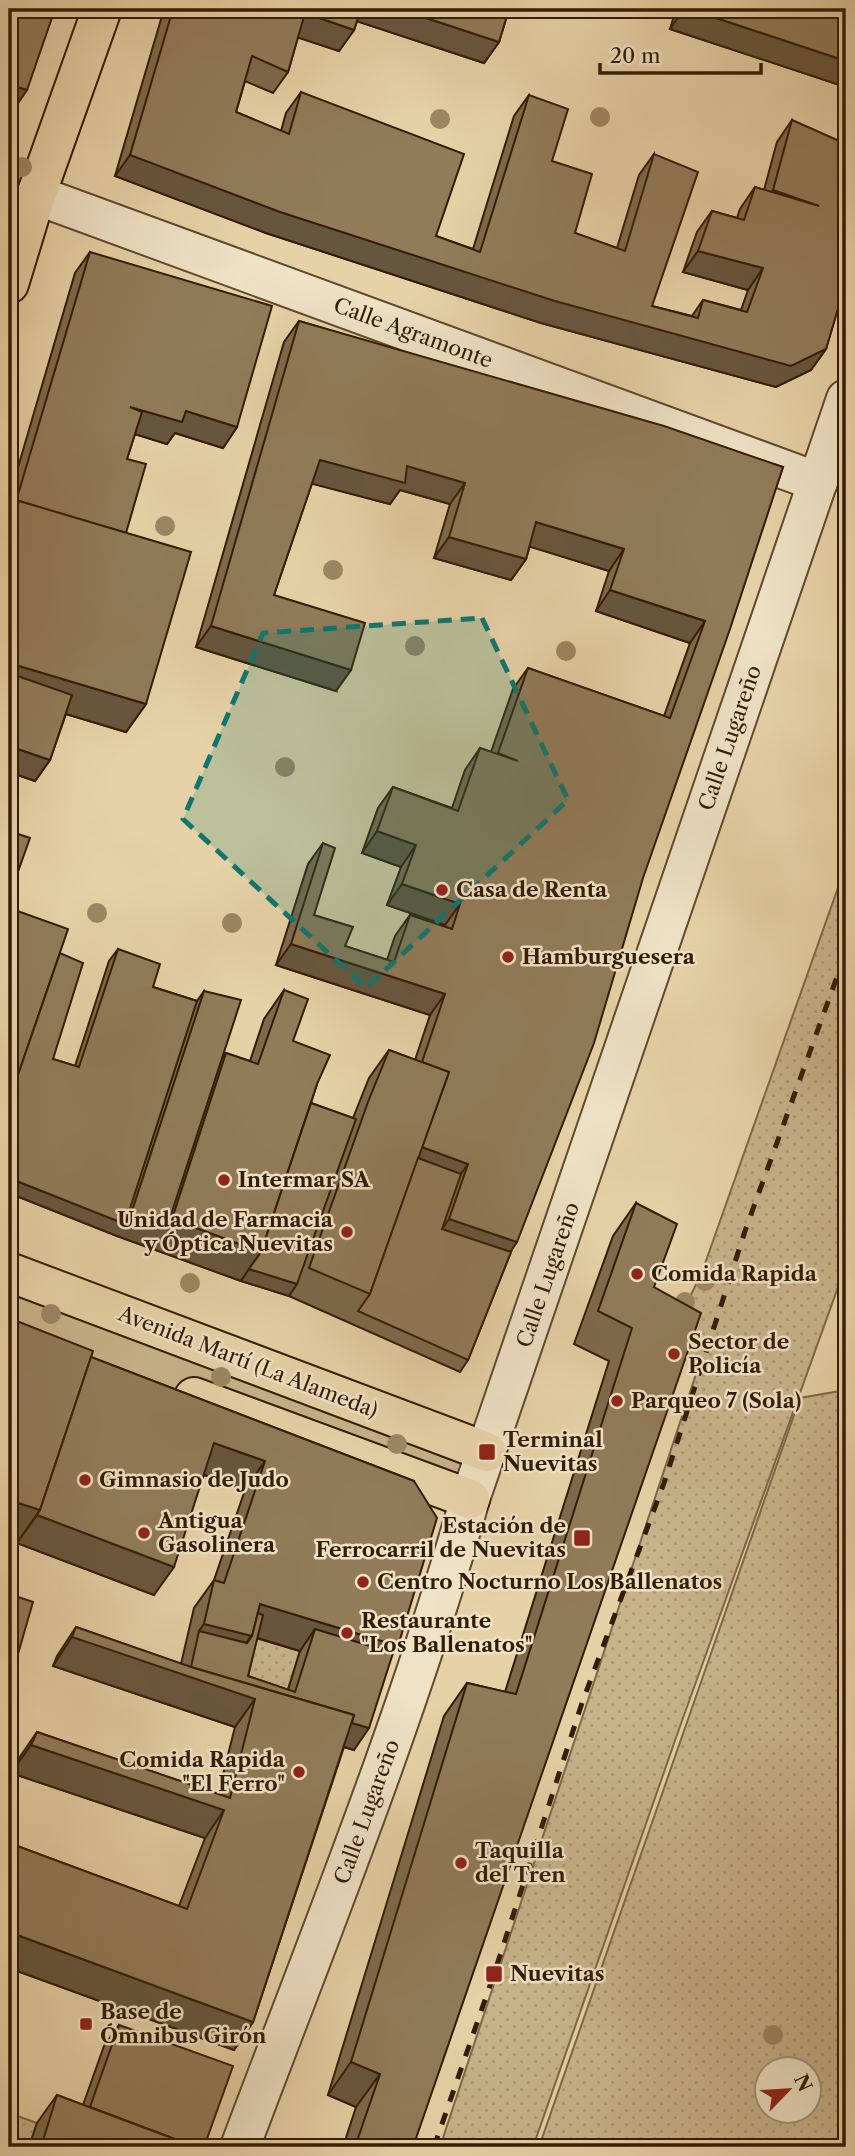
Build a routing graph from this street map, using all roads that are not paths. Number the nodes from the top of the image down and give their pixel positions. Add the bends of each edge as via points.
1 (102, 9) edge
2 (22, 190) edge
3 (9, 284) edge
4 (846, 399) edge
5 (818, 482) junction
6 (9, 1272) edge
7 (159, 1384) edge
8 (487, 1452) junction
9 (470, 1499) junction
10 (240, 2147) edge

1 - 2 main road
2 - 3 main road
2 - 5 street, Calle Agramonte
4 - 5 street, Calle Lugareño
5 - 8 street, Calle Lugareño
6 - 8 main road, Avenida Martí (La Alameda)
7 - 9 main road
8 - 9 street, Calle Lugareño
9 - 10 street, Calle Lugareño via 386,1763

